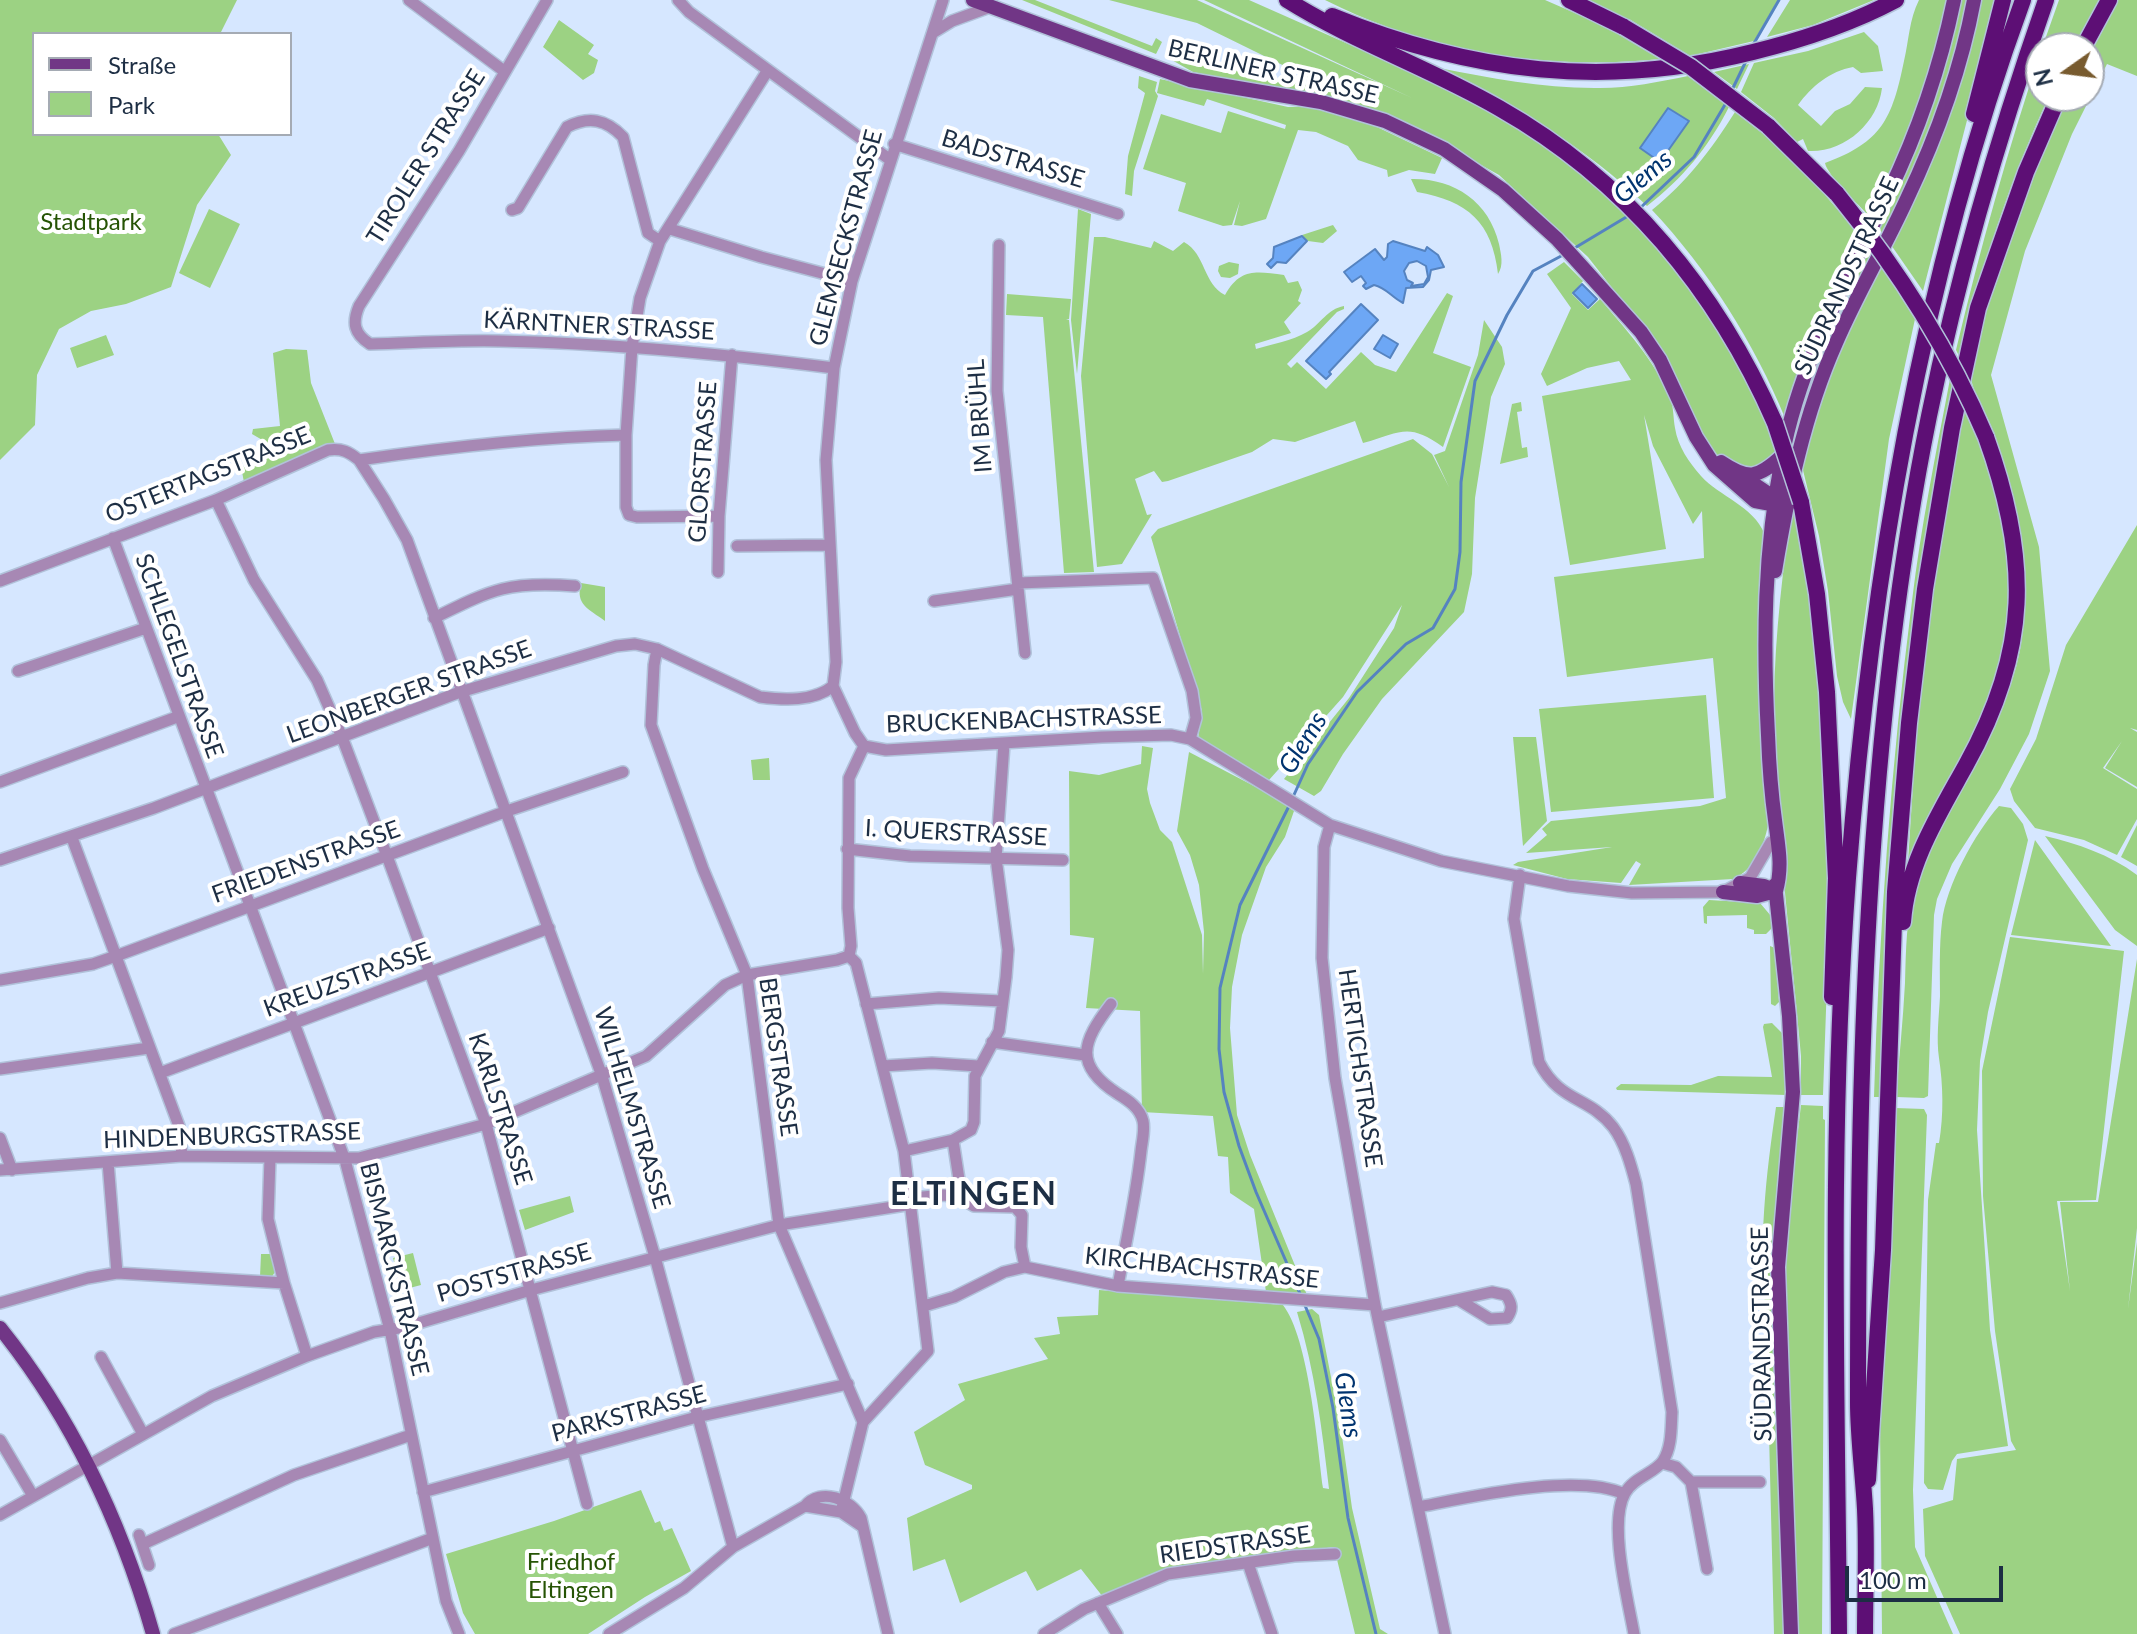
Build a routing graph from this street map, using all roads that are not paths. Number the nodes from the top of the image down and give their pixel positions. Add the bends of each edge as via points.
1 (409, 0) edge
2 (547, 0) edge
3 (678, 0) edge
4 (943, 0) edge
5 (973, 0) edge
6 (1287, 0) edge
7 (1293, 0) edge
8 (1569, 0) edge
9 (1896, 0) edge
10 (1954, 0) edge
11 (1974, 0) edge
12 (2003, 0) edge
13 (2023, 0) edge
14 (2046, 0) edge
15 (2109, 0) edge
16 (990, 7) junction
17 (934, 32) junction
18 (2092, 32) edge
19 (768, 70) junction
20 (504, 71) junction
21 (2052, 112) edge
22 (894, 144) junction
23 (889, 159) junction
24 (1960, 198) junction
25 (512, 210) dead end
26 (1118, 214) dead end
27 (670, 229) junction
28 (660, 241) junction
29 (999, 245) dead end
30 (852, 281) junction
31 (361, 339) joint
32 (632, 347) junction
33 (732, 355) junction
34 (834, 368) junction
35 (626, 435) junction
36 (1706, 453) junction
37 (1782, 456) junction
38 (359, 460) junction
39 (1742, 476) junction
40 (216, 500) junction
41 (1787, 504) junction
42 (719, 516) junction
43 (113, 538) junction
44 (828, 545) junction
45 (737, 546) dead end
46 (718, 572) dead end
47 (0, 581) edge
48 (575, 586) dead end
49 (1018, 586) junction
50 (934, 601) dead end
51 (434, 618) junction
52 (146, 628) junction
53 (657, 649) junction
54 (1025, 653) dead end
55 (18, 671) dead end
56 (833, 686) junction
57 (460, 692) junction
58 (177, 717) junction
59 (342, 737) junction
60 (1190, 739) junction
61 (1004, 744) junction
62 (864, 746) junction
63 (623, 772) dead end
64 (0, 782) edge
65 (205, 789) junction
66 (507, 811) junction
67 (1774, 817) junction
68 (1330, 825) junction
69 (72, 838) junction
70 (1771, 842) junction
71 (847, 849) junction
72 (387, 856) junction
73 (996, 858) junction
74 (0, 860) edge
75 (1063, 860) dead end
76 (1520, 875) junction
77 (1740, 883) junction
78 (1776, 891) junction
79 (1723, 892) junction
80 (250, 906) junction
81 (549, 928) junction
82 (116, 956) junction
83 (849, 956) junction
84 (430, 972) junction
85 (747, 975) junction
86 (0, 980) edge
87 (1891, 989) junction
88 (1002, 1001) junction
89 (866, 1004) junction
90 (1111, 1004) dead end
91 (292, 1023) junction
92 (1840, 1034) junction
93 (992, 1042) junction
94 (149, 1048) junction
95 (1085, 1055) junction
96 (883, 1066) junction
97 (978, 1066) junction
98 (0, 1069) edge
99 (160, 1073) junction
100 (602, 1076) junction
101 (486, 1124) junction
102 (0, 1138) edge
103 (953, 1140) junction
104 (904, 1151) junction
105 (182, 1156) junction
106 (270, 1158) junction
107 (345, 1160) junction
108 (108, 1162) junction
109 (6, 1170) edge
110 (962, 1199) junction
111 (912, 1201) junction
112 (779, 1225) junction
113 (655, 1257) junction
114 (1025, 1267) junction
115 (117, 1273) junction
116 (284, 1283) junction
117 (1118, 1286) junction
118 (531, 1290) junction
119 (1459, 1300) dead end
120 (0, 1303) edge
121 (924, 1306) junction
122 (1376, 1311) junction
123 (0, 1328) edge
124 (390, 1330) junction
125 (307, 1356) junction
126 (101, 1357) dead end
127 (848, 1384) junction
128 (697, 1417) junction
129 (863, 1422) junction
130 (143, 1434) junction
131 (411, 1435) junction
132 (0, 1440) edge
133 (573, 1451) junction
134 (1662, 1463) junction
135 (88, 1465) junction
136 (1691, 1482) junction
137 (1760, 1482) dead end
138 (423, 1492) junction
139 (1624, 1494) junction
140 (33, 1496) junction
141 (587, 1504) dead end
142 (842, 1506) junction
143 (1418, 1507) junction
144 (1865, 1507) junction
145 (0, 1515) edge
146 (433, 1538) junction
147 (733, 1547) junction
148 (1335, 1554) dead end
149 (1248, 1563) junction
150 (149, 1565) dead end
151 (1707, 1569) dead end
152 (1098, 1603) junction
153 (153, 1634) edge
154 (174, 1634) edge
155 (459, 1634) edge
156 (609, 1634) edge
157 (888, 1634) edge
158 (1044, 1634) edge
159 (1117, 1634) edge
160 (1272, 1634) edge
161 (1445, 1634) edge
162 (1634, 1634) edge
163 (1791, 1634) edge
164 (1839, 1634) edge
165 (1865, 1634) edge

1 - 20 street
2 - 20 street, TIROLER STRASSE
3 - 19 street
4 - 17 street, GLEMSECKSTRASSE
5 - 16 main road, BERLINER STRASSE
6 - 41 highway, bridge via 1325,24 1497,106 1565,150 1653,230 1689,273 1745,360 1775,423
7 - 9 highway via 1408,45 1514,68 1618,73 1719,60 1786,44
8 - 87 highway, bridge via 1691,67 1768,126 1837,194 1924,312 1986,437 2014,540 2014,636 1997,703 1920,854 1903,912 1900,971
10 - 37 main road, SÜDRANDSTRASSE via 1923,111 1816,345
11 - 41 main road, SÜDRANDSTRASSE via 1952,91 1931,147 1826,368
12 - 24 highway via 1964,153
13 - 24 highway
14 - 144 highway via 1997,143 1960,280 1929,419 1896,620 1871,881 1861,1123 1858,1428
15 - 18 highway
16 - 17 street
16 - 36 main road, BERLINER STRASSE via 1190,80 1321,102 1385,121 1444,149 1503,190 1557,239 1641,332
17 - 22 street, GLEMSECKSTRASSE
19 - 23 street
19 - 27 street
20 - 31 street, TIROLER STRASSE via 359,306 354,319
21 - 87 highway via 1978,308 1945,464 1909,723
22 - 23 street, GLEMSECKSTRASSE
22 - 26 street, BADSTRASSE
23 - 30 street, GLEMSECKSTRASSE
24 - 92 highway via 1923,347 1889,525 1855,800
25 - 28 street via 567,127 596,120 623,137 648,233
27 - 28 street
27 - 30 street
28 - 32 street via 640,298
29 - 49 street, IM BRÜHL via 997,391
30 - 34 street, GLEMSECKSTRASSE
31 - 32 street, KÄRNTNER STRASSE via 370,344 497,341
32 - 33 street, KÄRNTNER STRASSE
32 - 35 street
33 - 34 street, KÄRNTNER STRASSE
33 - 42 street, GLORSTRASSE
34 - 44 street, GLEMSECKSTRASSE via 826,460
35 - 38 street, OSTERTAGSTRASSE via 533,438
35 - 42 street via 629,515
36 - 39 main road
36 - 41 main road, BERLINER STRASSE via 1755,501
37 - 39 main road via 1767,469
37 - 41 main road, SÜDRANDSTRASSE
38 - 40 street, OSTERTAGSTRASSE via 348,452 328,450
38 - 51 street, WILHELMSTRASSE via 407,540
39 - 41 main road
40 - 43 street, OSTERTAGSTRASSE
40 - 59 street, KARLSTRASSE via 254,580 317,680
41 - 67 main road, SÜDRANDSTRASSE via 1766,623
41 - 92 highway via 1817,594 1823,648 1836,878 1831,996
42 - 46 street, GLORSTRASSE
43 - 47 street, OSTERTAGSTRASSE
43 - 52 street, SCHLEGELSTRASSE
44 - 45 street
44 - 56 street, GLEMSECKSTRASSE
48 - 51 street via 510,585
49 - 50 street
49 - 54 street, IM BRÜHL
49 - 60 street via 1153,578 1192,691 1196,718
51 - 57 street, WILHELMSTRASSE
52 - 55 street
52 - 58 street, SCHLEGELSTRASSE
53 - 56 street, LEONBERGER STRASSE via 760,697 817,696
53 - 57 street, LEONBERGER STRASSE via 616,646
53 - 85 street, BERGSTRASSE via 651,725
56 - 62 street, BRUCKENBACHSTRASSE
57 - 59 street, LEONBERGER STRASSE
57 - 66 street, WILHELMSTRASSE
58 - 64 street
58 - 65 street, SCHLEGELSTRASSE
59 - 65 street, LEONBERGER STRASSE
59 - 72 street, KARLSTRASSE
60 - 61 street, BRUCKENBACHSTRASSE via 1171,735
60 - 68 street, BRUCKENBACHSTRASSE
61 - 62 street, BRUCKENBACHSTRASSE via 886,750
61 - 73 street
62 - 71 street via 849,778
63 - 66 street, FRIEDENSTRASSE
65 - 69 street, LEONBERGER STRASSE
65 - 80 street, BISMARCKSTRASSE
66 - 72 street, FRIEDENSTRASSE
66 - 81 street, WILHELMSTRASSE
67 - 70 main road, SÜDRANDSTRASSE
67 - 78 main road, SÜDRANDSTRASSE via 1781,871
68 - 76 street, BRUCKENBACHSTRASSE via 1441,861
68 - 122 street, HERTICHSTRASSE via 1324,847 1322,958 1335,1078
69 - 74 street, LEONBERGER STRASSE
69 - 82 street
70 - 77 street, BRUCKENBACHSTRASSE via 1754,873
70 - 78 main road, SÜDRANDSTRASSE
71 - 73 street, I. QUERSTRASSE
71 - 83 street
72 - 80 street, FRIEDENSTRASSE
72 - 84 street, KARLSTRASSE
73 - 75 street, I. QUERSTRASSE
73 - 88 street via 1008,950
76 - 79 street, BRUCKENBACHSTRASSE via 1596,891
76 - 134 street via 1514,919 1539,1062 1559,1090 1612,1126 1636,1184 1672,1412
77 - 78 main road
77 - 79 street, BRUCKENBACHSTRASSE
78 - 79 main road via 1757,896
78 - 163 main road, SÜDRANDSTRASSE via 1793,1092 1778,1267
80 - 82 street, FRIEDENSTRASSE
80 - 91 street, BISMARCKSTRASSE
81 - 84 street, KREUZSTRASSE
81 - 100 street, WILHELMSTRASSE
82 - 86 street, FRIEDENSTRASSE
82 - 94 street
83 - 85 street, HINDENBURGSTRASSE
83 - 89 street via 856,963
84 - 91 street, KREUZSTRASSE
84 - 101 street, KARLSTRASSE
85 - 100 street, HINDENBURGSTRASSE via 725,985 646,1056
85 - 112 street, BERGSTRASSE
87 - 144 highway via 1883,1250
88 - 89 street via 939,998
88 - 93 street via 999,1031
89 - 96 street
90 - 95 street via 1091,1031
91 - 99 street, KREUZSTRASSE
91 - 107 street, BISMARCKSTRASSE
92 - 164 highway
93 - 95 street
93 - 97 street
94 - 98 street
94 - 99 street
95 - 117 street via 1090,1071 1139,1111 1144,1123
96 - 97 street
96 - 104 street
97 - 103 street via 974,1122 971,1130
99 - 105 street via 179,1126
100 - 101 street, HINDENBURGSTRASSE
100 - 113 street, WILHELMSTRASSE
101 - 107 street, HINDENBURGSTRASSE
101 - 118 street, KARLSTRASSE
102 - 109 street
103 - 104 street
103 - 110 street
104 - 111 street
105 - 106 street, HINDENBURGSTRASSE
105 - 108 street, HINDENBURGSTRASSE
106 - 107 street, HINDENBURGSTRASSE
106 - 116 street via 268,1219
107 - 124 street, BISMARCKSTRASSE
108 - 109 street, HINDENBURGSTRASSE
108 - 115 street
110 - 111 street, POSTSTRASSE via 944,1195
110 - 114 street, POSTSTRASSE via 974,1206 1015,1207 1022,1215
111 - 112 street, POSTSTRASSE
111 - 121 street
112 - 113 street, POSTSTRASSE
112 - 127 street, BERGSTRASSE
113 - 118 street, POSTSTRASSE
113 - 128 street, WILHELMSTRASSE
114 - 117 street, KIRCHBACHSTRASSE
114 - 121 street
115 - 116 street
115 - 120 street
116 - 125 street
117 - 122 street, KIRCHBACHSTRASSE
118 - 124 street, POSTSTRASSE
118 - 133 street, KARLSTRASSE
119 - 122 street
121 - 129 street via 928,1351
122 - 143 street, HERTICHSTRASSE
123 - 135 main road via 45,1389
124 - 125 street, POSTSTRASSE
124 - 131 street, BISMARCKSTRASSE
125 - 130 street, POSTSTRASSE via 212,1396
126 - 130 street
127 - 128 street, PARKSTRASSE
127 - 129 street, BERGSTRASSE
128 - 133 street, PARKSTRASSE
128 - 147 street, WILHELMSTRASSE
129 - 142 street
130 - 135 street, POSTSTRASSE
131 - 138 street, BISMARCKSTRASSE
131 - 150 street via 294,1475 141,1540
132 - 140 street
133 - 138 street, PARKSTRASSE
133 - 141 street, KARLSTRASSE
134 - 136 street
134 - 139 street
135 - 140 street, POSTSTRASSE
135 - 153 main road via 131,1560
136 - 137 street
136 - 151 street
138 - 146 street, BISMARCKSTRASSE
139 - 143 street via 1609,1487 1527,1488
139 - 162 street via 1618,1530
140 - 145 street, POSTSTRASSE
142 - 147 street via 805,1506
142 - 157 street via 863,1527
143 - 161 street, HERTICHSTRASSE
144 - 165 highway
146 - 154 street
146 - 155 street, BISMARCKSTRASSE
147 - 156 street via 684,1588
148 - 149 street, RIEDSTRASSE
149 - 152 street, RIEDSTRASSE via 1168,1574
149 - 160 street
152 - 158 street, RIEDSTRASSE
152 - 159 street

